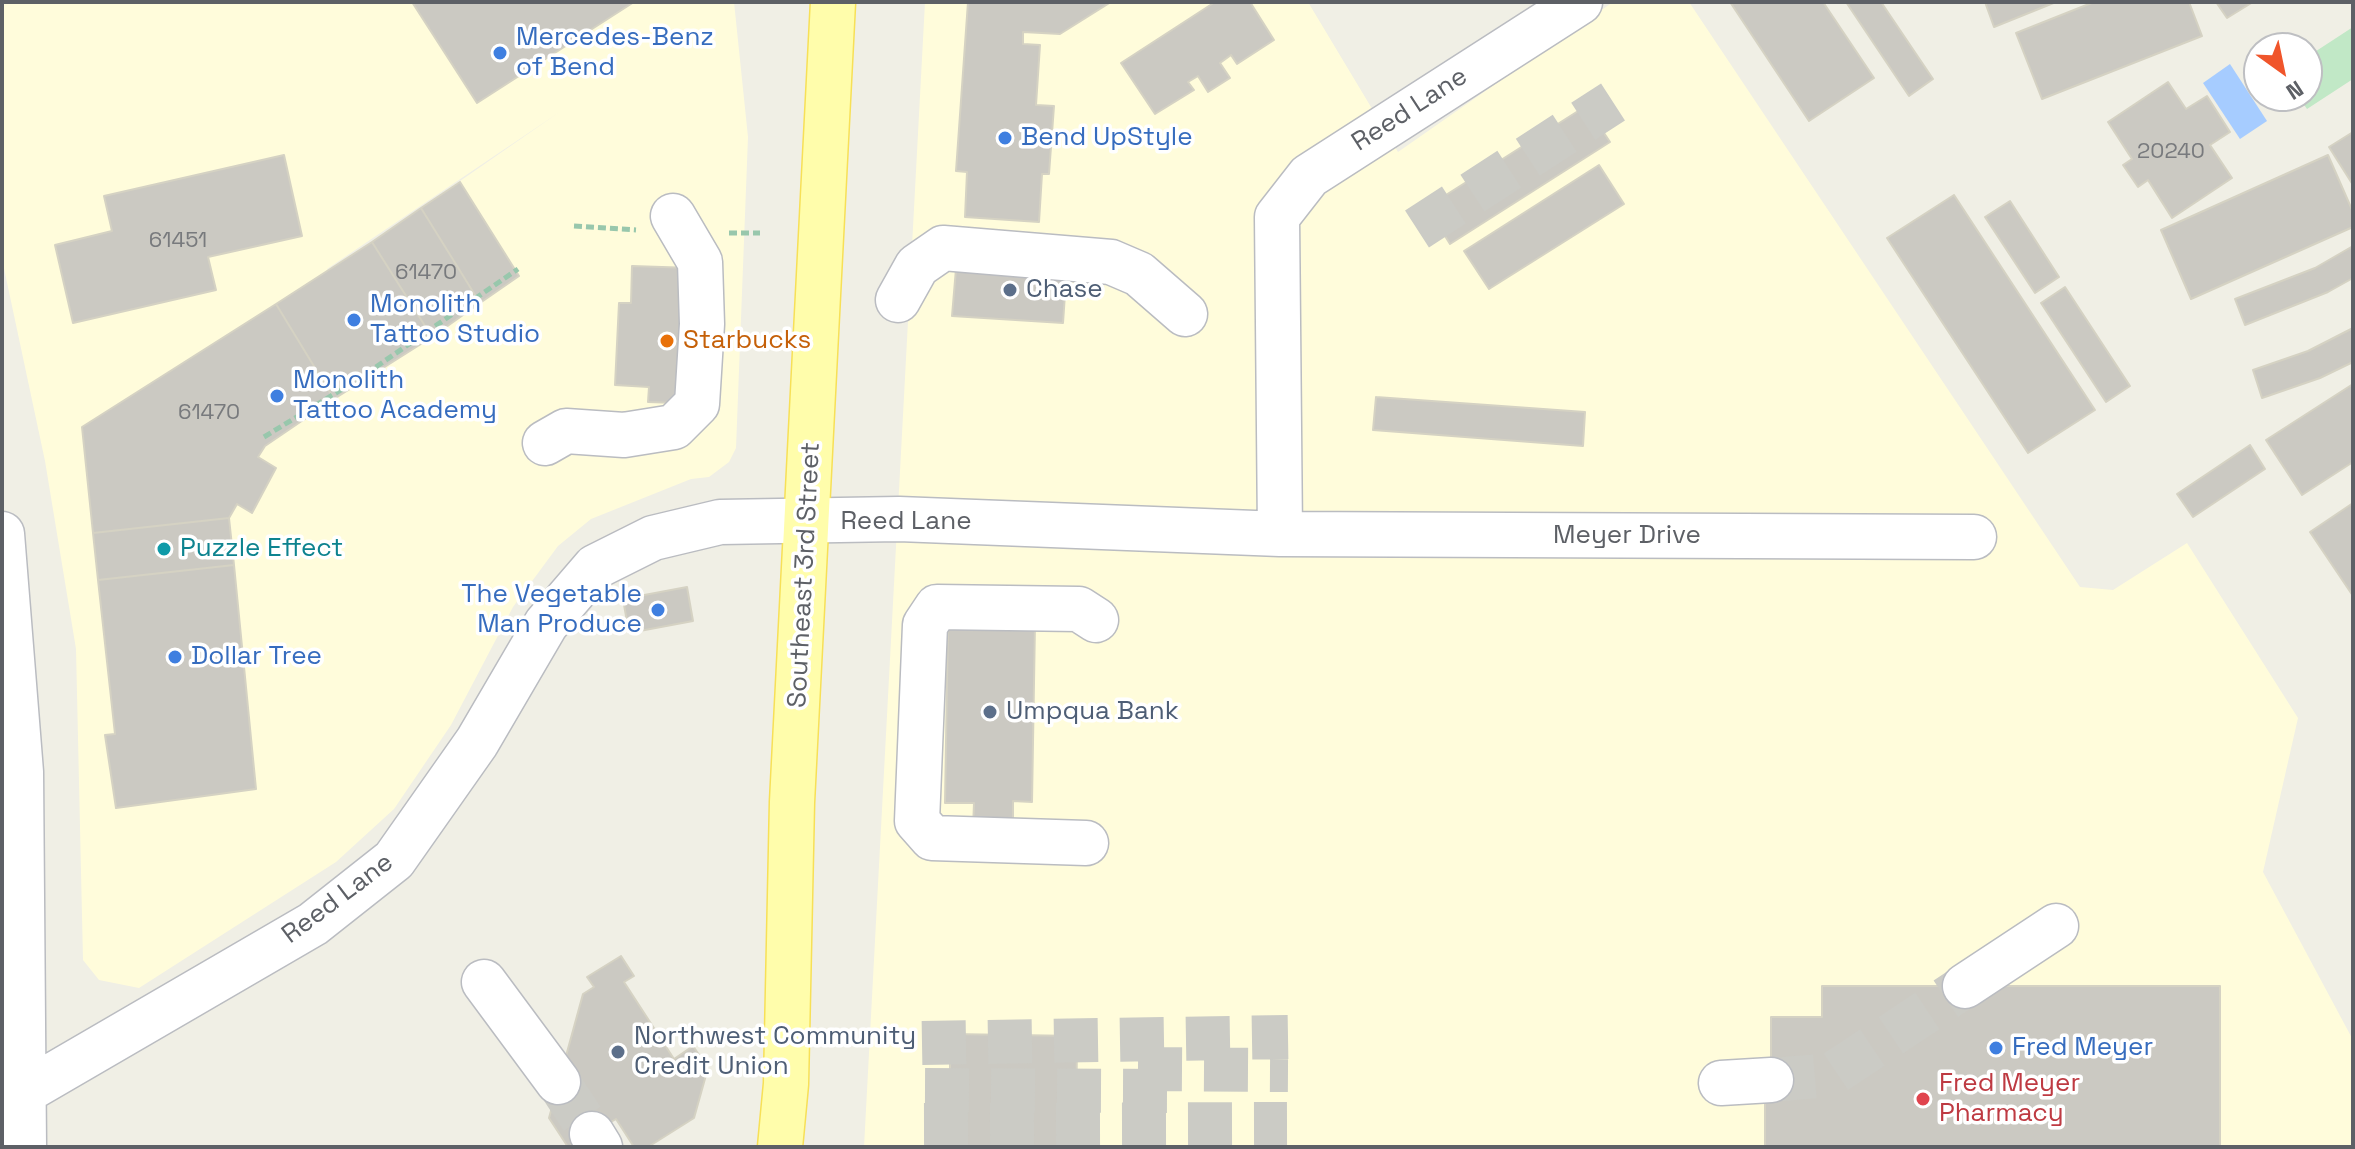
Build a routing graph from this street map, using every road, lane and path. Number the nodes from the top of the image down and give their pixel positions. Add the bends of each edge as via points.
1 (833, 2) edge
2 (1580, 2) edge
3 (660, 223) joint
4 (574, 226) dead end
5 (728, 233) dead end
6 (760, 233) dead end
7 (518, 269) dead end
8 (898, 300) dead end
9 (1185, 314) dead end
10 (264, 437) dead end
11 (545, 443) dead end
12 (809, 523) junction
13 (2, 534) edge
14 (1280, 534) junction
15 (1974, 537) dead end
16 (1096, 620) dead end
17 (11, 772) edge
18 (1086, 828) dead end
19 (2056, 926) dead end
20 (484, 982) dead end
21 (1965, 986) tunnel mouth
22 (1771, 1080) tunnel mouth
23 (558, 1082) tunnel mouth
24 (1721, 1083) dead end
25 (24, 1092) junction
26 (24, 1147) edge
27 (780, 1147) edge

1 - 12 main road, Southeast 3rd Street
2 - 14 street, Reed Lane via 1309,176 1277,217
3 - 4 path
3 - 11 street via 700,262 697,404 674,427 624,435 566,431
5 - 6 path
7 - 10 path
8 - 9 street via 917,266 943,248 1111,262 1139,274
12 - 14 street, Reed Lane via 899,519
12 - 25 street, Reed Lane via 720,522 653,538 595,567 546,624 477,742 394,860 313,924
12 - 27 main road, Southeast 3rd Street via 792,802
13 - 17 street
14 - 15 street, Meyer Drive
16 - 18 street via 1079,609 937,607 925,625 917,821 932,838
17 - 25 street
19 - 21 street
20 - 23 street
22 - 24 street
25 - 26 street

